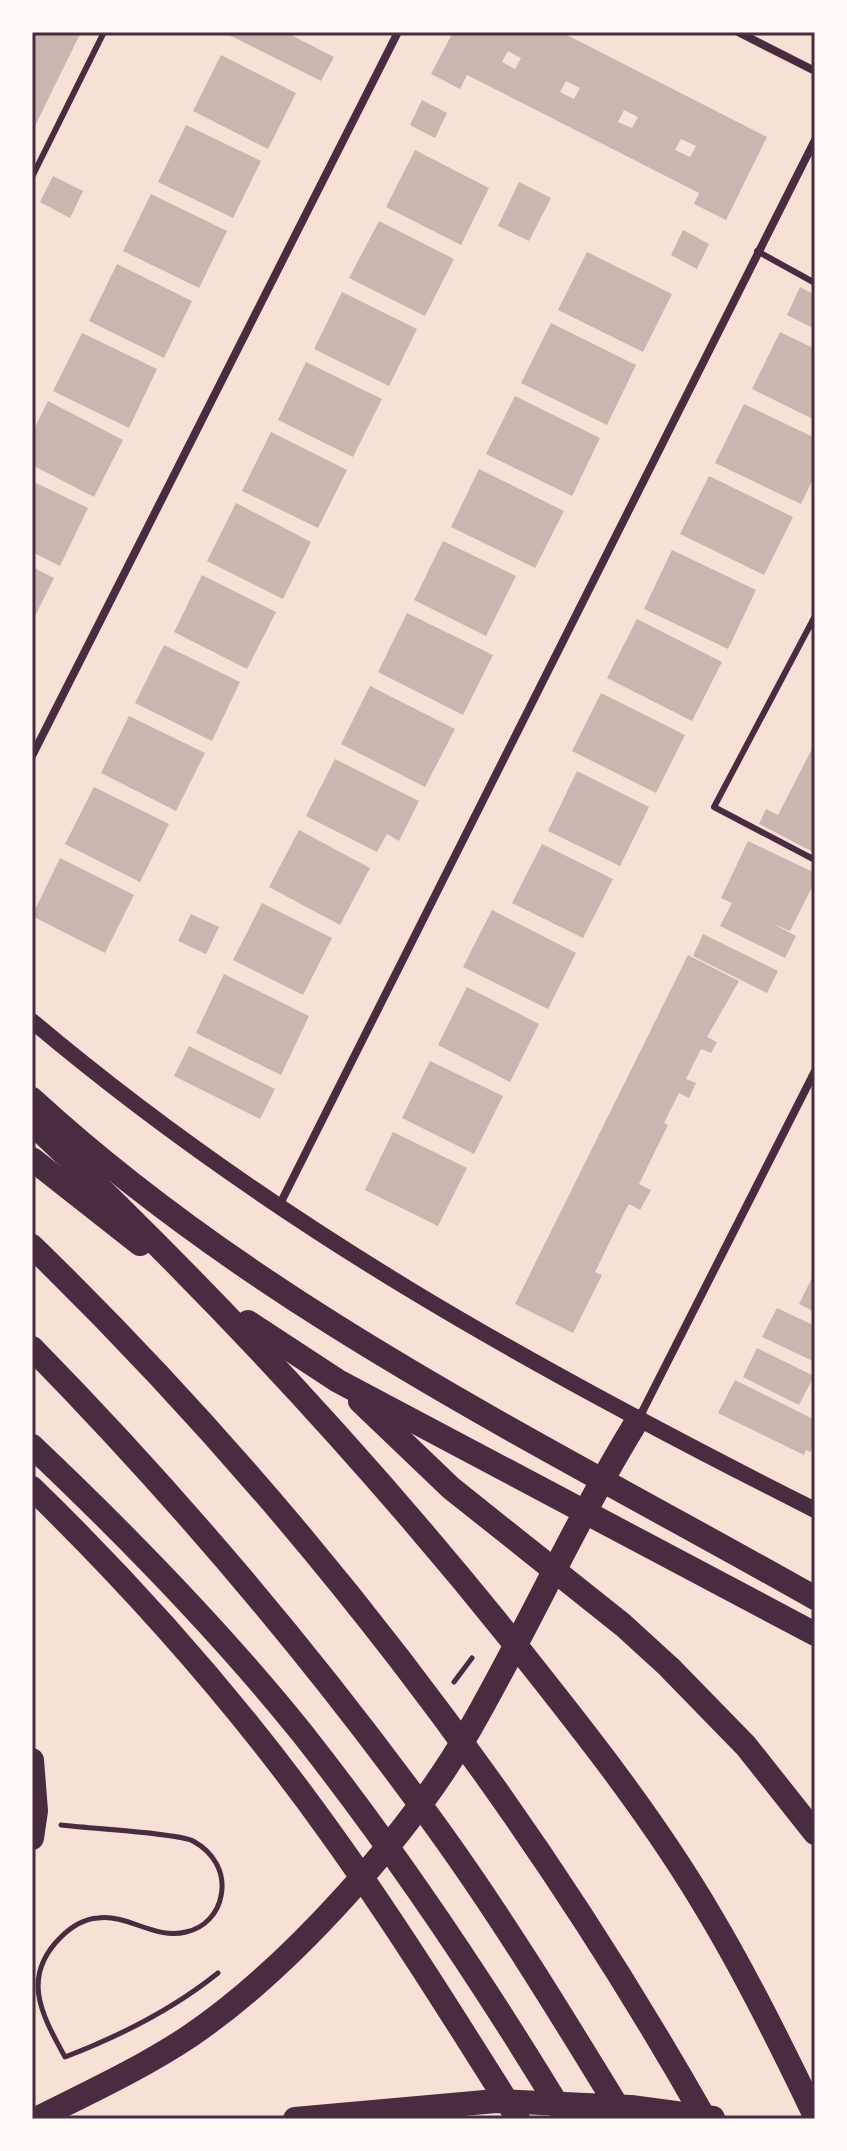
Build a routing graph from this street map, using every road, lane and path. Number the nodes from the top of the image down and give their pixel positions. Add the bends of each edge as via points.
1 (104, 32) edge
2 (398, 32) edge
3 (738, 32) edge
4 (815, 71) edge
5 (815, 140) edge
6 (32, 177) edge
7 (757, 251) junction
8 (815, 283) edge
9 (815, 617) edge
10 (32, 756) edge
11 (815, 860) edge
12 (32, 1021) edge
13 (815, 1071) edge
14 (32, 1099) edge
15 (32, 1123) edge
16 (32, 1159) edge
17 (278, 1209) junction
18 (32, 1246) edge
19 (32, 1348) edge
20 (338, 1381) junction
21 (637, 1421) junction
22 (32, 1446) edge
23 (32, 1488) edge
24 (815, 1510) edge
25 (815, 1598) edge
26 (815, 1634) edge
27 (32, 1760) edge
28 (75, 1827) dead end
29 (815, 1833) edge
30 (32, 1838) edge
31 (65, 2057) dead end
32 (815, 2116) edge
33 (36, 2119) edge
34 (295, 2119) edge
35 (518, 2119) edge
36 (566, 2119) edge
37 (625, 2119) edge
38 (705, 2119) edge
39 (715, 2119) edge

1 - 6 lane
2 - 10 street
3 - 4 street
5 - 7 street
7 - 8 lane
7 - 17 street
9 - 11 lane via 714,807
12 - 17 main road via 153,1120
13 - 21 street
14 - 25 highway via 121,1177 237,1263 416,1375
15 - 32 highway via 261,1350 411,1519 584,1731 711,1916
16 - 20 highway via 185,1277
17 - 21 main road via 403,1288
18 - 38 highway via 178,1395 273,1502 430,1701 556,1875
19 - 37 highway via 179,1505 390,1765 440,1831
20 - 26 highway
20 - 29 highway via 451,1488 669,1667 746,1746
21 - 24 main road
21 - 33 highway via 469,1731 426,1795 340,1899 260,1982 190,2036
22 - 36 highway via 190,1604 300,1731 406,1871
23 - 35 highway via 160,1619 242,1717 333,1836
27 - 30 highway
28 - 31 path via 191,1839 218,1861 223,1887 219,1910 185,1933 97,1917 73,1926 49,1949 36,1985 43,2017
34 - 39 highway via 496,2101 602,2104

